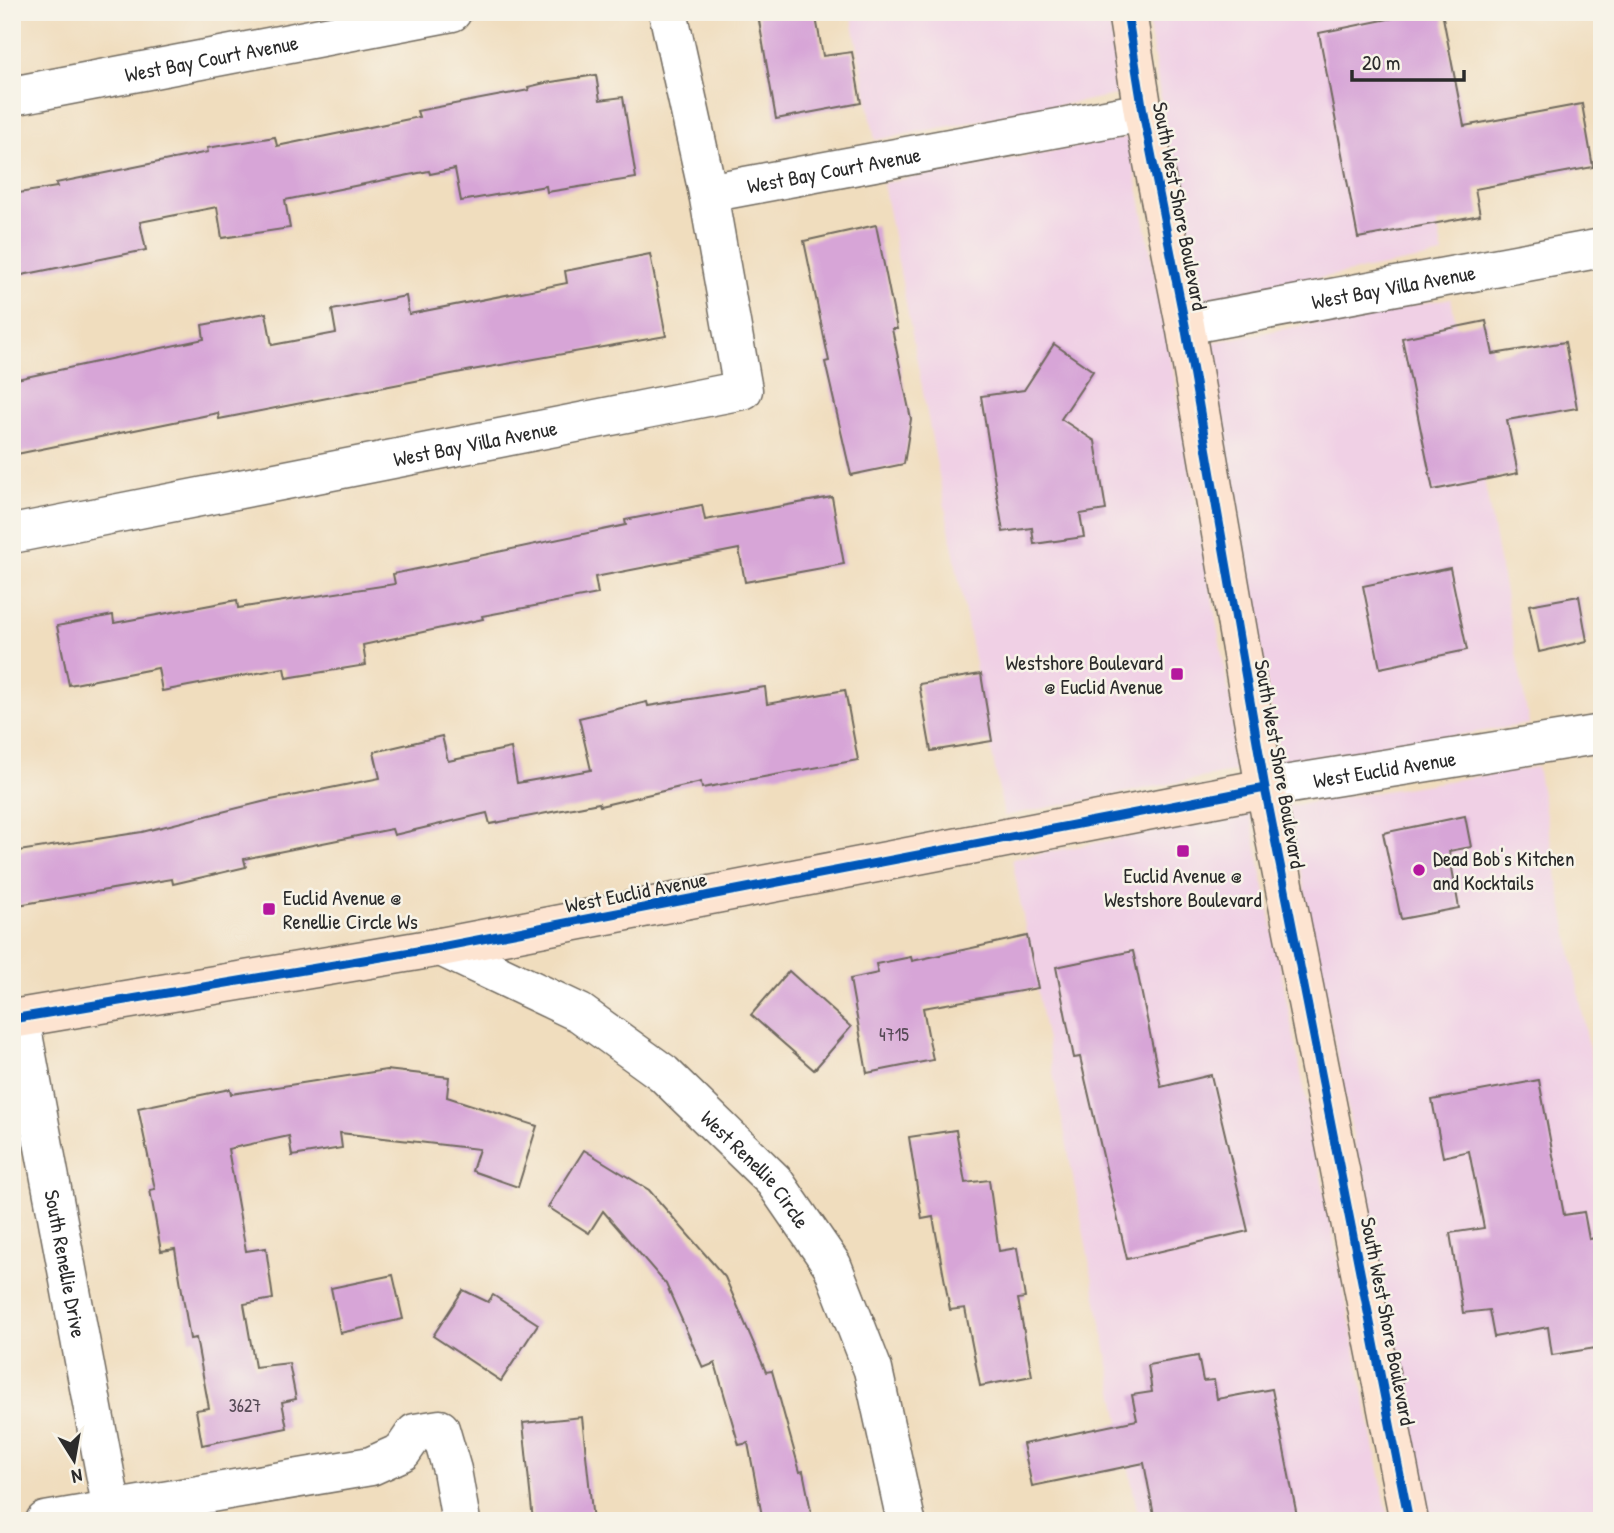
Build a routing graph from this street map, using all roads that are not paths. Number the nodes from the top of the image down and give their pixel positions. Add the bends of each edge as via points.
1 (452, 12) edge
2 (668, 12) edge
3 (1128, 12) edge
4 (12, 96) edge
5 (1143, 112) junction
6 (708, 193) junction
7 (1602, 247) edge
8 (1185, 325) junction
9 (12, 534) edge
10 (1602, 734) edge
11 (1265, 788) junction
12 (441, 947) junction
13 (16, 1019) edge
14 (113, 1515) edge
15 (45, 1521) edge
16 (461, 1521) edge
17 (906, 1521) edge
18 (1409, 1521) edge

1 - 4 street, West Bay Court Avenue
2 - 6 street
3 - 5 street, South West Shore Boulevard
5 - 6 street, West Bay Court Avenue
5 - 8 street, South West Shore Boulevard
6 - 9 street, West Bay Villa Avenue via 743,390
7 - 8 street, West Bay Villa Avenue
8 - 11 street, South West Shore Boulevard
10 - 11 street, West Euclid Avenue
11 - 12 street, West Euclid Avenue
11 - 18 street, South West Shore Boulevard
12 - 13 street, West Euclid Avenue
12 - 17 street, West Renellie Circle via 580,1013 663,1073 774,1181 832,1265 873,1370
13 - 14 street, South Renellie Drive
14 - 15 street
14 - 16 street via 371,1466 402,1452 415,1433 440,1429

